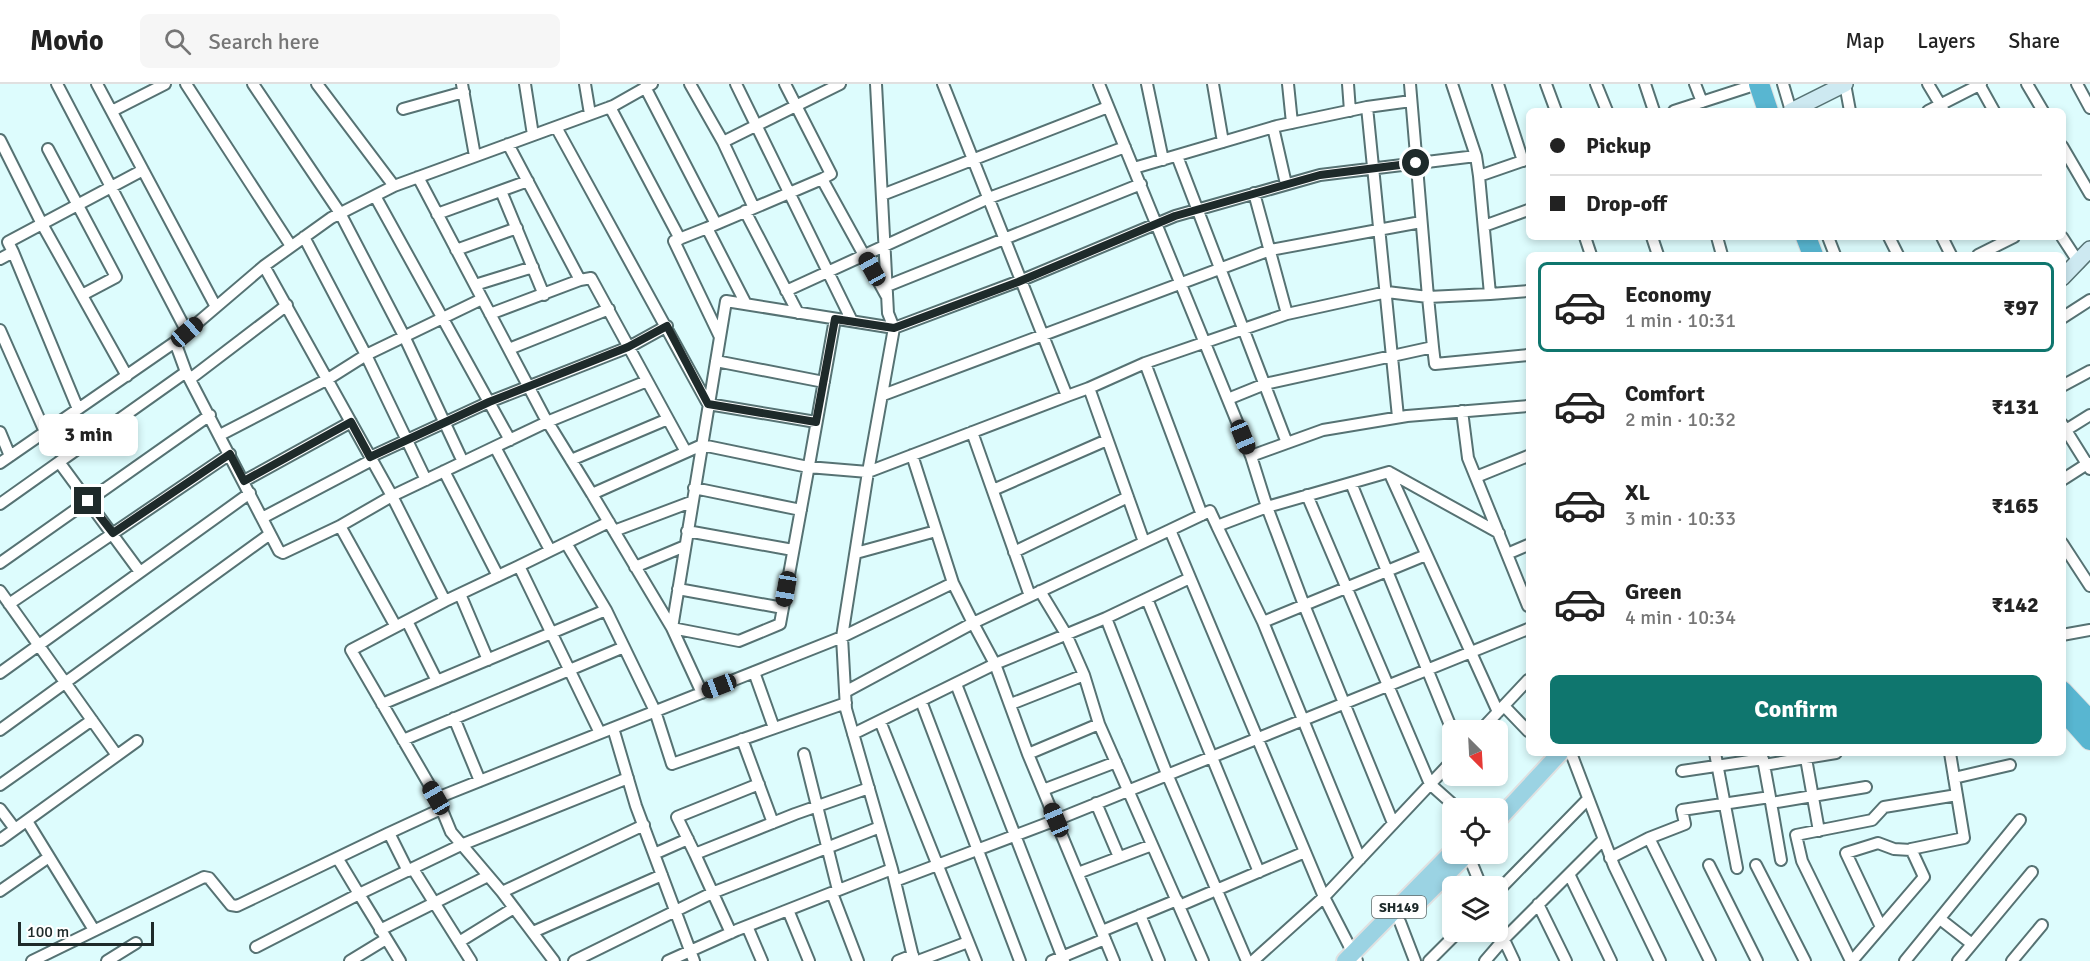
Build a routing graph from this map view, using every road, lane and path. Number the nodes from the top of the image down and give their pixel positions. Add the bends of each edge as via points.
1 (57, 84) edge
2 (97, 84) edge
3 (165, 84) edge
4 (186, 84) edge
5 (253, 84) edge
6 (317, 84) edge
7 (525, 84) edge
8 (585, 84) edge
9 (690, 84) edge
10 (736, 84) edge
11 (785, 84) edge
12 (876, 84) edge
13 (944, 84) edge
14 (1099, 84) edge
15 (1147, 84) edge
16 (1213, 84) edge
17 (1288, 84) edge
18 (1348, 84) edge
19 (1410, 84) edge
20 (1452, 84) edge
21 (1498, 84) edge
22 (1546, 84) edge
23 (1596, 84) edge
24 (1645, 84) edge
25 (1695, 84) edge
26 (1783, 84) edge
27 (1845, 84) edge
28 (1928, 84) edge
29 (1980, 84) edge
30 (2027, 84) edge
31 (2077, 84) edge
32 (832, 85) edge
33 (1752, 85) edge
34 (648, 86) edge
35 (463, 88) edge
36 (1411, 101) junction
37 (1702, 102) junction
38 (797, 105) junction
39 (610, 107) junction
40 (1108, 107) junction
41 (1367, 107) junction
42 (1555, 108) edge
43 (1606, 108) edge
44 (1653, 108) edge
45 (1683, 108) edge
46 (1756, 108) edge
47 (1766, 108) edge
48 (1790, 108) edge
49 (1797, 108) edge
50 (1849, 108) edge
51 (1942, 108) edge
52 (1992, 108) edge
53 (2041, 108) edge
54 (2090, 108) edge
55 (403, 109) dead end
56 (112, 111) junction
57 (1350, 111) junction
58 (590, 114) junction
59 (1292, 123) junction
60 (757, 124) junction
61 (556, 127) junction
62 (1273, 127) junction
63 (533, 135) junction
64 (0, 140) edge
65 (723, 142) junction
66 (1223, 142) junction
67 (507, 144) junction
68 (1125, 147) junction
69 (48, 149) dead end
70 (2066, 153) edge
71 (475, 156) junction
72 (1177, 156) junction
73 (1476, 156) junction
74 (1163, 160) junction
75 (1526, 160) edge
76 (974, 161) junction
77 (1416, 163) junction
78 (1134, 168) junction
79 (1375, 168) junction
80 (143, 170) junction
81 (1479, 176) junction
82 (418, 177) junction
83 (822, 179) junction
84 (528, 182) junction
85 (1141, 184) junction
86 (1287, 184) junction
87 (394, 186) junction
88 (110, 188) junction
89 (501, 191) junction
90 (787, 193) junction
91 (1254, 193) junction
92 (2090, 194) edge
93 (375, 195) junction
94 (882, 195) junction
95 (989, 198) junction
96 (78, 205) junction
97 (749, 210) junction
98 (1198, 210) junction
99 (1526, 211) edge
100 (340, 213) junction
101 (437, 214) junction
102 (1421, 222) junction
103 (1157, 223) junction
104 (42, 224) junction
105 (711, 226) junction
106 (1484, 226) junction
107 (516, 228) junction
108 (1381, 230) junction
109 (304, 237) junction
110 (1005, 237) junction
111 (680, 238) junction
112 (2008, 240) edge
113 (2064, 240) edge
114 (885, 245) junction
115 (291, 246) junction
116 (2090, 249) edge
117 (456, 250) junction
118 (1270, 250) junction
119 (13, 252) junction
120 (1984, 252) edge
121 (863, 255) junction
122 (0, 258) edge
123 (2079, 262) junction
124 (264, 266) junction
125 (533, 267) junction
126 (1221, 268) junction
127 (826, 271) junction
128 (2066, 274) edge
129 (580, 280) junction
130 (1022, 280) junction
131 (1181, 283) junction
132 (475, 285) junction
133 (887, 286) junction
134 (786, 291) junction
135 (1526, 291) edge
136 (1387, 292) junction
137 (1490, 294) junction
138 (544, 295) junction
139 (82, 296) junction
140 (1428, 297) junction
141 (888, 298) junction
142 (482, 299) junction
143 (2090, 300) edge
144 (746, 304) junction
145 (286, 305) junction
146 (216, 307) junction
147 (609, 309) junction
148 (798, 313) junction
149 (490, 314) junction
150 (1287, 314) junction
151 (2066, 315) edge
152 (441, 319) junction
153 (835, 319) junction
154 (852, 321) junction
155 (667, 326) junction
156 (894, 328) junction
157 (1244, 328) junction
158 (0, 330) edge
159 (187, 332) junction
160 (404, 336) junction
161 (1043, 336) junction
162 (720, 337) junction
163 (1204, 341) junction
164 (176, 342) junction
165 (628, 347) junction
166 (1433, 347) junction
167 (509, 349) junction
168 (1392, 354) junction
169 (366, 355) junction
170 (1526, 355) edge
171 (716, 361) junction
172 (1145, 363) junction
173 (2090, 371) edge
174 (188, 375) junction
175 (127, 376) junction
176 (328, 379) junction
177 (647, 381) junction
178 (824, 382) junction
179 (1265, 384) junction
180 (2066, 384) edge
181 (528, 385) junction
182 (1089, 387) junction
183 (883, 395) junction
184 (1066, 396) junction
185 (1228, 399) junction
186 (489, 402) junction
187 (708, 404) junction
188 (1526, 406) edge
189 (78, 409) junction
190 (1462, 411) junction
191 (210, 415) junction
192 (2090, 415) edge
193 (1398, 417) junction
194 (668, 419) junction
195 (351, 422) junction
196 (444, 422) junction
197 (548, 422) junction
198 (816, 422) junction
199 (2066, 426) edge
200 (2066, 430) edge
201 (0, 432) edge
202 (45, 432) junction
203 (972, 432) junction
204 (220, 435) junction
205 (407, 440) junction
206 (510, 440) junction
207 (1107, 440) junction
208 (1287, 443) junction
209 (702, 445) junction
210 (495, 447) junction
211 (686, 452) junction
212 (230, 454) junction
213 (912, 455) junction
214 (10, 456) junction
215 (1251, 456) junction
216 (1526, 457) edge
217 (371, 458) junction
218 (571, 460) junction
219 (58, 462) junction
220 (463, 462) junction
221 (0, 463) edge
222 (2089, 465) edge
223 (808, 467) junction
224 (444, 471) junction
225 (868, 472) junction
226 (1389, 472) junction
227 (1476, 477) junction
228 (2066, 478) edge
229 (426, 480) junction
230 (244, 481) junction
231 (1351, 483) junction
232 (694, 489) junction
233 (993, 490) junction
234 (250, 493) junction
235 (592, 494) junction
236 (1307, 495) junction
237 (392, 496) junction
238 (1128, 497) junction
239 (88, 501) junction
240 (692, 502) junction
241 (0, 504) edge
242 (1267, 507) junction
243 (801, 510) junction
244 (1202, 515) junction
245 (262, 518) junction
246 (340, 526) junction
247 (611, 526) junction
248 (1217, 526) junction
249 (1170, 530) junction
250 (687, 531) junction
251 (936, 531) junction
252 (113, 533) junction
253 (1499, 533) junction
254 (270, 534) junction
255 (1144, 542) junction
256 (566, 543) junction
257 (685, 546) junction
258 (1526, 546) edge
259 (2066, 549) edge
260 (550, 550) junction
261 (793, 550) junction
262 (1014, 552) junction
263 (856, 553) junction
264 (1507, 554) junction
265 (1426, 555) junction
266 (0, 563) edge
267 (519, 566) junction
268 (635, 567) junction
269 (140, 572) junction
270 (1387, 572) junction
271 (498, 576) junction
272 (1190, 578) junction
273 (953, 583) junction
274 (2090, 586) edge
275 (678, 589) junction
276 (1346, 589) junction
277 (0, 591) edge
278 (460, 594) junction
279 (1035, 594) junction
280 (1147, 599) junction
281 (446, 601) junction
282 (1526, 601) edge
283 (9, 604) junction
284 (1304, 605) junction
285 (783, 608) junction
286 (606, 610) junction
287 (1106, 618) junction
288 (407, 621) junction
289 (1263, 622) junction
290 (973, 623) junction
291 (395, 625) junction
292 (672, 628) junction
293 (1526, 630) edge
294 (2090, 630) edge
295 (552, 632) junction
296 (1066, 634) junction
297 (2066, 634) edge
298 (842, 637) junction
299 (38, 645) junction
300 (624, 647) junction
301 (1469, 653) junction
302 (488, 660) junction
303 (995, 663) junction
304 (571, 670) junction
305 (1426, 670) junction
306 (754, 672) junction
307 (0, 673) edge
308 (1084, 675) junction
309 (437, 681) junction
310 (1526, 682) edge
311 (66, 684) junction
312 (956, 684) junction
313 (1387, 686) junction
314 (702, 693) junction
315 (2066, 695) edge
316 (845, 698) junction
317 (921, 701) junction
318 (1344, 703) junction
319 (382, 704) junction
320 (1011, 704) junction
321 (1501, 709) junction
322 (654, 711) junction
323 (2066, 714) edge
324 (454, 718) junction
325 (1304, 719) junction
326 (92, 720) junction
327 (1448, 720) edge
328 (1491, 720) edge
329 (880, 721) junction
330 (2090, 721) edge
331 (1099, 724) junction
332 (613, 728) junction
333 (774, 728) junction
334 (1526, 729) edge
335 (0, 730) edge
336 (600, 733) junction
337 (853, 734) junction
338 (1257, 738) junction
339 (742, 739) junction
340 (403, 740) junction
341 (2090, 740) edge
342 (137, 741) dead end
343 (116, 754) junction
344 (804, 754) dead end
345 (1028, 754) junction
346 (1212, 756) junction
347 (1555, 756) edge
348 (1555, 756) edge
349 (1558, 756) edge
350 (1716, 756) edge
351 (1795, 756) edge
352 (1806, 756) edge
353 (1950, 756) edge
354 (1763, 759) edge
355 (1116, 762) junction
356 (2010, 765) dead end
357 (1718, 766) junction
358 (1442, 771) edge
359 (1682, 771) dead end
360 (1167, 774) junction
361 (628, 778) junction
362 (1954, 778) junction
363 (480, 781) junction
364 (759, 784) junction
365 (1430, 784) junction
366 (0, 785) edge
367 (1866, 787) dead end
368 (869, 788) junction
369 (1043, 790) junction
370 (1128, 790) junction
371 (1957, 795) junction
372 (1814, 796) junction
373 (436, 798) junction
374 (1446, 798) edge
375 (1506, 798) edge
376 (1587, 800) junction
377 (1770, 800) junction
378 (1096, 803) junction
379 (1725, 804) junction
380 (816, 807) junction
381 (0, 809) edge
382 (441, 809) junction
383 (1508, 809) edge
384 (27, 820) junction
385 (1056, 820) junction
386 (2020, 820) dead end
387 (773, 823) junction
388 (1394, 823) junction
389 (644, 825) junction
390 (880, 827) junction
391 (15, 829) junction
392 (1820, 831) junction
393 (389, 833) junction
394 (1014, 836) junction
395 (1649, 838) junction
396 (688, 839) junction
397 (0, 840) edge
398 (1603, 840) junction
399 (461, 845) junction
400 (1152, 845) junction
401 (826, 848) junction
402 (1911, 849) junction
403 (976, 850) junction
404 (1305, 852) junction
405 (654, 854) junction
406 (695, 854) junction
407 (50, 857) junction
408 (1119, 857) junction
409 (1611, 858) junction
410 (338, 859) junction
411 (1360, 859) junction
412 (1781, 860) dead end
413 (1442, 863) edge
414 (1458, 864) edge
415 (938, 865) junction
416 (1709, 865) dead end
417 (1756, 865) dead end
418 (1737, 868) dead end
419 (892, 869) junction
420 (410, 870) junction
421 (1259, 872) junction
422 (2032, 872) dead end
423 (1078, 873) junction
424 (1569, 874) junction
425 (662, 875) junction
426 (488, 876) junction
427 (895, 881) junction
428 (1508, 881) edge
429 (1217, 890) junction
430 (0, 891) edge
431 (835, 891) junction
432 (502, 892) junction
433 (712, 893) junction
434 (359, 894) junction
435 (1324, 897) junction
436 (433, 903) junction
437 (1178, 903) junction
438 (1538, 904) junction
439 (514, 908) junction
440 (675, 909) junction
441 (788, 910) junction
442 (1140, 915) junction
443 (1940, 919) junction
444 (1400, 922) junction
445 (2042, 925) dead end
446 (747, 926) junction
447 (1881, 927) junction
448 (94, 930) junction
449 (533, 933) junction
450 (731, 933) junction
451 (383, 935) junction
452 (1104, 935) junction
453 (1508, 935) edge
454 (459, 942) junction
455 (968, 942) junction
456 (1448, 942) edge
457 (1501, 942) edge
458 (1505, 942) edge
459 (136, 943) dead end
460 (1972, 944) junction
461 (256, 947) dead end
462 (692, 956) edge
463 (915, 959) edge
464 (1354, 959) edge
465 (758, 960) edge
466 (1060, 960) edge
467 (32, 961) edge
468 (106, 961) edge
469 (350, 961) edge
470 (400, 961) edge
471 (471, 961) edge
472 (554, 961) edge
473 (574, 961) edge
474 (668, 961) edge
475 (810, 961) edge
476 (858, 961) edge
477 (898, 961) edge
478 (976, 961) edge
479 (1020, 961) edge
480 (1114, 961) edge
481 (1160, 961) edge
482 (1203, 961) edge
483 (1247, 961) edge
484 (1253, 961) edge
485 (1415, 961) edge
486 (1429, 961) edge
487 (1485, 961) edge
488 (1514, 961) edge
489 (1566, 961) edge
490 (1611, 961) edge
491 (1660, 961) edge
492 (1710, 961) edge
493 (1757, 961) edge
494 (1805, 961) edge
495 (1851, 961) edge
496 (1905, 961) edge
497 (1958, 961) edge
498 (2012, 961) edge

1 - 88 street
2 - 56 street
3 - 56 street
4 - 115 street
5 - 100 street
6 - 87 street
7 - 63 street
8 - 58 street
9 - 65 street
10 - 60 street
11 - 38 street
12 - 94 street
13 - 76 street
14 - 40 street
15 - 74 street
16 - 66 street
17 - 59 street
18 - 57 street
19 - 36 street
20 - 73 street
21 - 75 street
22 - 42 street
23 - 43 street
24 - 44 street
25 - 37 street
26 - 48 street
27 - 49 street
27 - 50 street
28 - 51 street
29 - 51 street
29 - 52 street
30 - 53 street
31 - 54 street
32 - 38 street
33 - 37 street
33 - 46 highway
33 - 47 highway
34 - 39 street
34 - 105 street
35 - 55 street
35 - 71 street
36 - 41 street
36 - 77 street
37 - 45 street
38 - 60 street
38 - 83 street via 831,174
39 - 58 street
39 - 111 street
40 - 68 street
40 - 76 street
41 - 57 street
41 - 79 street
56 - 80 street
57 - 59 street
58 - 61 street
59 - 62 street
60 - 65 street
60 - 90 street
61 - 63 street
61 - 155 street
62 - 66 street
62 - 86 street
63 - 67 street
64 - 104 street
65 - 97 street
66 - 72 street
67 - 71 street
67 - 84 street
68 - 78 street
68 - 95 street
69 - 96 street
70 - 92 street
71 - 82 street
72 - 74 street
72 - 98 street
73 - 77 street
73 - 81 street
74 - 78 street
75 - 81 street
76 - 94 street
76 - 95 street
77 - 79 street
77 - 102 street
78 - 85 street
79 - 86 street
79 - 108 street
80 - 88 street
80 - 146 street
81 - 106 street
82 - 87 street
82 - 101 street
83 - 90 street
83 - 121 street
84 - 89 street
84 - 129 street
85 - 103 street
85 - 110 street
86 - 91 street
87 - 93 street
88 - 96 street
88 - 159 street
89 - 101 street
89 - 107 street
90 - 97 street
90 - 127 street
91 - 98 street
91 - 118 street
93 - 100 street
93 - 152 street
94 - 114 street
95 - 110 street
95 - 114 street
96 - 104 street
96 - 139 street via 116,277
97 - 105 street
97 - 134 street
98 - 103 street
98 - 126 street
99 - 106 street
100 - 109 street
100 - 160 street
101 - 117 street
102 - 108 street
102 - 140 street
103 - 130 street
103 - 131 street
104 - 119 street via 8,242
104 - 139 street
105 - 111 street
105 - 144 street
106 - 137 street
107 - 117 street
107 - 125 street
108 - 118 street
108 - 136 street
109 - 115 street
109 - 169 street
110 - 130 street
110 - 133 street
111 - 162 street via 674,241
112 - 120 street
113 - 123 street
114 - 121 street
114 - 133 street
115 - 124 street
116 - 123 street
117 - 132 street
118 - 126 street
118 - 150 street
119 - 122 street
119 - 189 street
121 - 127 street
121 - 141 street
123 - 128 street
124 - 145 street
124 - 146 street
125 - 132 street
125 - 138 street
126 - 131 street
126 - 157 street
127 - 134 street
127 - 154 street
129 - 138 street
129 - 147 street via 591,278
130 - 156 street
130 - 161 street
131 - 161 street
131 - 163 street
132 - 142 street
133 - 141 street
134 - 148 street
135 - 137 street
136 - 140 street
136 - 150 street
136 - 168 street
137 - 140 street
138 - 149 street
139 - 175 street
140 - 166 street
141 - 156 street
142 - 149 street
142 - 152 street
143 - 151 street
144 - 148 street
144 - 162 street via 726,301
145 - 174 street
145 - 176 street
146 - 159 street
147 - 165 street
147 - 167 street
148 - 153 street
149 - 167 street
150 - 157 street
152 - 160 street
152 - 186 street
153 - 154 street
153 - 178 street
154 - 156 street
155 - 165 street
155 - 187 street
156 - 183 street
157 - 163 street
157 - 179 street
158 - 202 street
159 - 164 street
160 - 169 street
160 - 196 street
161 - 183 street
161 - 184 street
162 - 171 street
163 - 172 street
163 - 185 street
164 - 174 street
164 - 175 street
165 - 177 street
165 - 181 street
166 - 168 street
166 - 170 street via 1435,364
167 - 181 street
168 - 179 street
168 - 193 street
169 - 176 street
169 - 205 street
171 - 178 street
171 - 187 street
172 - 182 street
172 - 244 street
173 - 180 street
174 - 191 street
174 - 219 street
175 - 189 street
176 - 195 street
176 - 204 street
177 - 194 street
177 - 197 street
178 - 198 street
179 - 185 street
179 - 208 street
181 - 186 street
181 - 197 street
182 - 184 street
182 - 207 street
183 - 225 street
184 - 203 street
185 - 215 street
186 - 196 street
186 - 206 street
187 - 198 street
187 - 209 street
188 - 190 street
189 - 202 street
190 - 193 street
190 - 227 street via 1468,458
191 - 204 street
191 - 239 street
192 - 199 street
193 - 208 street via 1323,430
194 - 211 street
194 - 218 street
195 - 217 street
195 - 230 street
196 - 205 street
196 - 220 street
197 - 206 street
197 - 218 street
198 - 223 street
200 - 222 street
201 - 214 street
202 - 214 street
203 - 213 street
203 - 233 street
204 - 212 street
205 - 217 street
205 - 229 street
206 - 210 street
207 - 233 street
207 - 238 street
208 - 215 street
209 - 211 street
209 - 223 street
209 - 232 street
210 - 220 street
210 - 260 street
211 - 235 street
212 - 230 street
212 - 252 street
213 - 225 street
213 - 251 street
214 - 221 street
215 - 242 street
216 - 227 street
217 - 237 street
217 - 245 street
218 - 235 street
219 - 239 street
219 - 241 street
220 - 224 street
222 - 228 street
223 - 225 street
223 - 243 street
224 - 229 street
224 - 271 street
225 - 263 street
226 - 231 street
226 - 253 street
226 - 265 street
227 - 253 street
229 - 237 street
230 - 234 street
231 - 236 street
231 - 270 street
232 - 240 street
232 - 243 street
233 - 262 street
234 - 245 street
234 - 269 street
235 - 247 street
236 - 242 street
236 - 276 street
237 - 246 street
237 - 281 street
238 - 255 street
238 - 262 street
239 - 252 street
239 - 266 street
240 - 247 street
240 - 250 street
242 - 248 street
242 - 284 street
243 - 261 street
244 - 248 street via 1210,511
244 - 249 street
245 - 254 street
246 - 254 street via 283,553
246 - 291 street
247 - 256 street
247 - 268 street
248 - 289 street
249 - 255 street
249 - 272 street
250 - 257 street
250 - 261 street
251 - 263 street
251 - 273 street
252 - 269 street
252 - 283 street
253 - 264 street
254 - 311 street
255 - 279 street
256 - 260 street
256 - 286 street
257 - 268 street
257 - 275 street
258 - 264 street
259 - 274 street
260 - 267 street
261 - 285 street
262 - 279 street
263 - 298 street
264 - 282 street
265 - 270 street
265 - 301 street
267 - 271 street
267 - 295 street
268 - 292 street
269 - 299 street
270 - 276 street
270 - 305 street
271 - 278 street
272 - 280 street
272 - 338 street
273 - 290 street
273 - 298 street
275 - 285 street
275 - 292 street
276 - 284 street
276 - 313 street
277 - 283 street
278 - 281 street
278 - 302 street
279 - 290 street
279 - 296 street
280 - 287 street
280 - 346 street
281 - 288 street
283 - 299 street
284 - 289 street
284 - 318 street
285 - 292 street via 780,624 739,641
286 - 295 street
286 - 300 street
287 - 296 street
287 - 360 street
288 - 291 street
288 - 309 street
289 - 325 street
290 - 303 street
290 - 316 street
291 - 319 street via 351,650
292 - 314 street
293 - 301 street
294 - 297 street
295 - 302 street
295 - 304 street
296 - 303 street
296 - 308 street
298 - 306 street
298 - 316 street
299 - 307 street
299 - 311 street
300 - 304 street
300 - 322 street
301 - 305 street
301 - 321 street
302 - 309 street
303 - 312 street
303 - 320 street
304 - 324 street
304 - 336 street
305 - 313 street
305 - 327 street
306 - 314 street
306 - 333 street
308 - 320 street
308 - 331 street
309 - 319 street
310 - 321 street
311 - 326 street
311 - 335 street
312 - 317 street
312 - 394 street
313 - 318 street
313 - 365 street
314 - 322 street
315 - 330 highway
316 - 333 street
316 - 337 street
317 - 329 street
317 - 403 street
318 - 325 street
318 - 388 street
319 - 340 street
320 - 345 street
321 - 328 street
321 - 334 street
322 - 332 street
322 - 339 street via 672,764
323 - 341 highway
324 - 340 street
324 - 363 street
325 - 338 street
325 - 411 street
326 - 343 street
326 - 366 street
329 - 337 street
329 - 415 street
331 - 345 street
331 - 355 street
332 - 336 street
332 - 361 street
333 - 339 street
336 - 363 street
337 - 368 street
338 - 346 street
338 - 404 street
339 - 364 street
340 - 373 street
342 - 343 street
343 - 384 street
344 - 380 street
345 - 369 street
346 - 360 street
346 - 421 street
347 - 375 main road
348 - 383 main road
349 - 376 street
350 - 357 street
351 - 354 street
352 - 372 street
353 - 362 street
354 - 357 street
354 - 377 street
355 - 369 street
355 - 370 street
356 - 362 street
357 - 359 street
357 - 379 street
358 - 365 street
360 - 370 street
360 - 429 street
361 - 389 street
361 - 399 street
362 - 371 street
363 - 373 street
364 - 387 street
364 - 396 street via 677,817
365 - 374 street
365 - 388 street
367 - 372 street
368 - 380 street
368 - 390 street
369 - 385 street
370 - 378 street
370 - 400 street
371 - 392 street via 1884,807 1872,820
371 - 402 street via 1964,838
372 - 377 street
372 - 392 street
373 - 382 street
376 - 398 street
376 - 428 street
377 - 379 street
377 - 412 street
378 - 385 street
378 - 408 street
379 - 395 street via 1683,810 1685,824
379 - 418 street
380 - 387 street
380 - 401 street
381 - 391 street
382 - 393 street
382 - 399 street
384 - 391 street
384 - 407 street
385 - 394 street
385 - 423 street
386 - 443 street
387 - 406 street
388 - 411 street
389 - 405 street
389 - 432 street
390 - 401 street
390 - 419 street
391 - 397 street
392 - 495 street via 1796,835 1802,861
393 - 410 street
393 - 420 street
394 - 403 street
394 - 466 street
395 - 409 street
395 - 492 street
396 - 405 street
396 - 406 street
398 - 409 street
398 - 424 street
399 - 420 street
399 - 426 street
400 - 408 street
400 - 437 street
401 - 431 street
401 - 433 street
402 - 447 street via 1924,877
402 - 447 street via 1894,849 1878,843 1846,854
403 - 415 street
403 - 479 street
404 - 421 street
404 - 435 street
405 - 425 street
406 - 433 street
407 - 430 street
407 - 448 street
408 - 423 street
409 - 491 street
410 - 434 street
410 - 448 street via 235,907 204,877
411 - 435 street
413 - 464 main road, SH149
414 - 444 main road, SH149
415 - 427 street
415 - 455 street
416 - 493 street
417 - 494 street
419 - 427 street
419 - 431 street
420 - 434 street
420 - 436 street
421 - 429 street
422 - 460 street
423 - 452 street
424 - 438 street
424 - 490 street
425 - 440 street
425 - 449 street
426 - 432 street
426 - 436 street
427 - 463 street
429 - 437 street
429 - 483 street
431 - 441 street
431 - 476 street
432 - 439 street
433 - 440 street
433 - 450 street
434 - 451 street
434 - 461 street
435 - 464 street
435 - 484 street
436 - 451 street
436 - 454 street
437 - 442 street
437 - 482 street
438 - 453 street
438 - 489 street
439 - 449 street
439 - 454 street
440 - 462 street
440 - 473 street
441 - 446 street
441 - 475 street
442 - 452 street
442 - 481 street
443 - 460 street
443 - 496 street
444 - 464 main road, SH149
444 - 485 street
445 - 498 street
446 - 450 street
446 - 465 street
447 - 495 street
448 - 467 street
449 - 472 street
450 - 462 street
451 - 469 street
451 - 470 street
452 - 466 street
452 - 480 street
454 - 471 street
455 - 463 street
455 - 478 street
456 - 486 street
457 - 487 street
458 - 488 street
459 - 468 street
460 - 497 street
462 - 474 street
463 - 477 street

